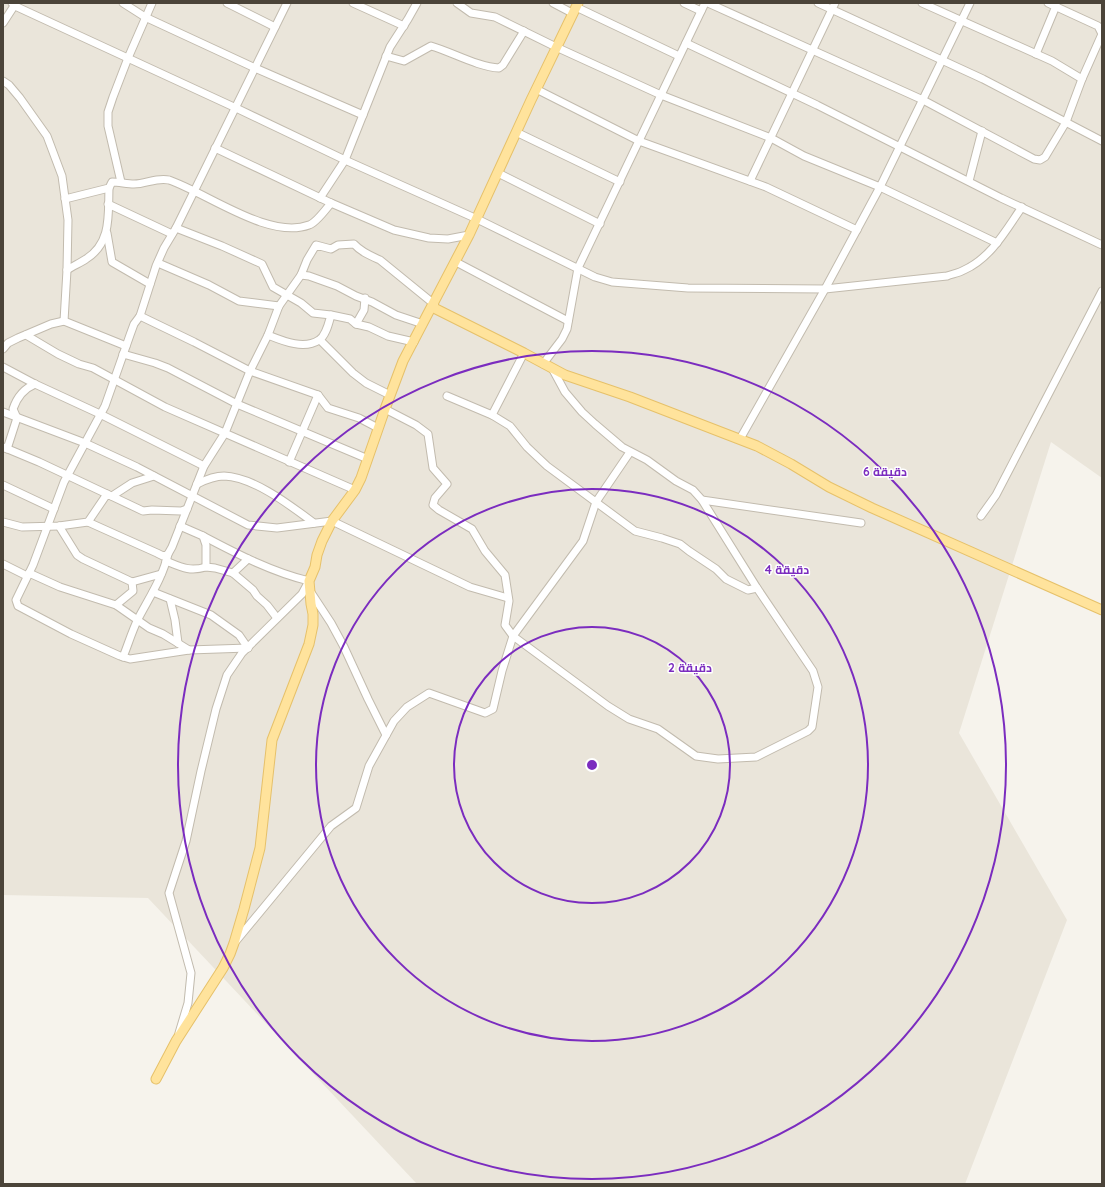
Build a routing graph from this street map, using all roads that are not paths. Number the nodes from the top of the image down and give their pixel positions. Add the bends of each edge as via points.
1 (123, 3) edge
2 (152, 3) edge
3 (227, 3) edge
4 (287, 3) edge
5 (353, 3) edge
6 (417, 3) edge
7 (457, 3) edge
8 (553, 3) edge
9 (684, 3) edge
10 (705, 3) edge
11 (708, 3) edge
12 (818, 3) edge
13 (922, 3) edge
14 (970, 3) edge
15 (1048, 3) edge
16 (14, 4) edge
17 (834, 6) edge
18 (1056, 6) junction
19 (575, 7) edge
20 (700, 11) junction
21 (145, 17) junction
22 (961, 21) junction
23 (3, 23) edge
24 (404, 26) junction
25 (275, 27) junction
26 (524, 31) junction
27 (1102, 34) edge
28 (686, 43) junction
29 (556, 47) junction
30 (812, 51) junction
31 (1036, 54) junction
32 (386, 56) junction
33 (680, 56) junction
34 (128, 58) junction
35 (942, 60) junction
36 (255, 68) junction
37 (1082, 79) junction
38 (3, 80) edge
39 (536, 89) junction
40 (792, 94) junction
41 (661, 95) junction
42 (922, 100) junction
43 (236, 108) junction
44 (363, 115) junction
45 (1066, 122) junction
46 (982, 131) junction
47 (516, 132) junction
48 (771, 138) junction
49 (639, 141) junction
50 (1102, 141) edge
51 (900, 147) junction
52 (215, 148) junction
53 (346, 160) junction
54 (498, 173) junction
55 (750, 181) junction
56 (969, 181) junction
57 (121, 182) junction
58 (620, 182) junction
59 (880, 187) junction
60 (109, 188) junction
61 (194, 191) junction
62 (320, 198) junction
63 (65, 199) junction
64 (330, 203) junction
65 (108, 204) junction
66 (1022, 207) junction
67 (477, 219) junction
68 (600, 224) junction
69 (176, 228) junction
70 (857, 230) junction
71 (107, 231) junction
72 (172, 234) junction
73 (469, 234) junction
74 (997, 243) junction
75 (1102, 245) edge
76 (456, 262) junction
77 (158, 263) junction
78 (578, 268) junction
79 (67, 270) junction
80 (301, 275) junction
81 (150, 284) junction
82 (826, 289) junction
83 (1102, 291) edge
84 (287, 296) junction
85 (364, 298) junction
86 (279, 306) junction
87 (433, 306) junction
88 (331, 315) junction
89 (140, 316) junction
90 (64, 321) junction
91 (568, 321) junction
92 (356, 324) junction
93 (423, 324) junction
94 (26, 335) junction
95 (268, 335) junction
96 (320, 340) junction
97 (414, 342) junction
98 (126, 346) junction
99 (3, 349) edge
100 (524, 352) junction
101 (123, 354) junction
102 (548, 366) junction
103 (3, 367) edge
104 (250, 371) junction
105 (115, 380) junction
106 (35, 384) junction
107 (390, 395) junction
108 (318, 396) junction
109 (447, 396) dead end
110 (237, 404) junction
111 (385, 409) junction
112 (3, 412) edge
113 (100, 414) junction
114 (492, 415) junction
115 (17, 418) junction
116 (378, 428) junction
117 (302, 432) junction
118 (225, 433) junction
119 (740, 439) junction
120 (85, 443) junction
121 (5, 448) edge
122 (630, 452) junction
123 (368, 459) junction
124 (289, 462) junction
125 (204, 466) junction
126 (67, 475) junction
127 (154, 476) junction
128 (197, 484) junction
129 (3, 485) edge
130 (355, 490) junction
131 (109, 495) junction
132 (192, 496) junction
133 (702, 500) junction
134 (596, 502) junction
135 (187, 509) junction
136 (54, 510) junction
137 (981, 516) dead end
138 (332, 521) junction
139 (3, 522) edge
140 (88, 522) junction
141 (314, 523) junction
142 (861, 523) dead end
143 (48, 526) junction
144 (59, 526) junction
145 (180, 526) junction
146 (203, 536) junction
147 (167, 557) junction
148 (248, 559) junction
149 (3, 564) edge
150 (206, 566) junction
151 (233, 573) junction
152 (28, 574) junction
153 (161, 574) junction
154 (309, 581) junction
155 (132, 582) junction
156 (757, 588) junction
157 (309, 591) junction
158 (152, 592) junction
159 (508, 598) junction
160 (170, 599) junction
161 (116, 605) junction
162 (1102, 610) edge
163 (277, 618) junction
164 (138, 620) junction
165 (513, 636) junction
166 (178, 644) junction
167 (248, 648) junction
168 (189, 650) junction
169 (123, 657) junction
170 (386, 735) junction
171 (234, 943) junction
172 (176, 1041) junction
173 (156, 1079) dead end

1 - 21 street
2 - 21 street
3 - 25 street
4 - 25 street
5 - 24 street
6 - 24 street
7 - 26 street via 471,13 495,17
8 - 19 street
9 - 20 street
10 - 20 street
11 - 30 street
12 - 17 street
13 - 22 street
14 - 22 street
15 - 18 street
16 - 23 street
16 - 34 street
17 - 30 street
17 - 35 street
18 - 27 street via 1098,26
18 - 31 street
19 - 29 main road
19 - 33 street
20 - 28 street
21 - 34 street
21 - 36 street
22 - 31 street
22 - 35 street
24 - 32 street
25 - 36 street
26 - 29 street
26 - 32 street via 499,68 431,46 404,61
27 - 37 street
28 - 33 street
28 - 40 street
29 - 39 main road
29 - 41 street
30 - 40 street
30 - 42 street
31 - 37 street
32 - 44 street
33 - 41 street
34 - 43 street
34 - 57 street via 108,112 108,126
35 - 42 street
35 - 45 street
36 - 43 street
36 - 44 street
37 - 45 street
38 - 63 street via 20,98 47,136 62,176
39 - 47 main road
39 - 49 street
40 - 48 street
40 - 51 street
41 - 48 street
41 - 49 street
42 - 46 street
42 - 51 street
43 - 52 street
43 - 53 street
44 - 53 street
45 - 46 street via 1045,157 1040,160
45 - 50 street
46 - 56 street
47 - 54 main road
47 - 58 street
48 - 55 street
48 - 59 street via 804,156
49 - 55 street
49 - 58 street
51 - 56 street
51 - 59 street
52 - 61 street
52 - 62 street
53 - 62 street
53 - 67 street
54 - 67 main road
54 - 68 street
55 - 70 street
56 - 66 street
57 - 60 street via 112,182
57 - 61 street via 132,184 164,179
58 - 68 street
59 - 70 street
59 - 74 street
60 - 63 street
60 - 65 street
61 - 64 street via 254,220 293,228 311,225
61 - 69 street
62 - 64 street
63 - 79 street via 68,220
64 - 73 street via 414,236 448,239
65 - 71 street
65 - 72 street
66 - 74 street
66 - 75 street
67 - 73 main road
67 - 78 street
68 - 78 street
69 - 72 street
69 - 84 street via 262,264 273,287
70 - 82 street
71 - 79 street via 94,253
71 - 81 street via 112,262
72 - 77 street
73 - 76 main road
74 - 82 street via 976,263 947,276
76 - 87 main road
76 - 91 street
77 - 81 street
77 - 86 street via 239,301
78 - 82 street via 604,280 634,284 688,288
78 - 91 street
79 - 90 street
80 - 84 street
80 - 85 street
80 - 87 street via 316,245 331,249 338,245 354,244 358,249 380,260
81 - 89 street
82 - 119 street
83 - 137 street via 996,495
84 - 86 street
84 - 88 street via 313,313
85 - 92 street via 364,310
85 - 93 street via 405,319
86 - 95 street
87 - 93 main road
87 - 100 main road
88 - 92 street via 350,319
88 - 96 street
89 - 98 street via 134,324
89 - 104 street
90 - 94 street
90 - 98 street
91 - 102 street via 567,329
92 - 97 street
93 - 97 main road
94 - 99 street via 8,343
94 - 105 street via 64,357
95 - 96 street via 302,344
95 - 104 street
96 - 107 street via 360,378
97 - 107 main road
98 - 101 street
100 - 102 main road
100 - 114 street
101 - 105 street
101 - 110 street via 168,368
102 - 119 main road via 565,375
102 - 122 street via 582,412
103 - 106 street
104 - 108 street
104 - 110 street
105 - 113 street
105 - 118 street via 165,407
106 - 113 street
106 - 115 street via 26,388 16,399 13,408
107 - 111 main road
108 - 116 street via 328,408 359,418
108 - 117 street
109 - 114 street
110 - 117 street
110 - 118 street
111 - 116 main road
111 - 159 street via 428,434 433,468 447,484 435,498 433,505 472,529 485,551 505,574
112 - 115 street
113 - 120 street
113 - 125 street
114 - 134 street via 510,426 547,466
115 - 120 street
115 - 121 street
116 - 123 main road
117 - 123 street
117 - 124 street
118 - 124 street
118 - 125 street
119 - 162 main road via 872,508
120 - 126 street
120 - 127 street
121 - 126 street
122 - 133 street via 693,490
122 - 134 street
123 - 130 main road
124 - 130 street
125 - 128 street
126 - 131 street
126 - 136 street
127 - 131 street via 132,483
127 - 132 street
128 - 132 street
128 - 141 street via 215,477 240,479 274,495
129 - 136 street
130 - 138 main road
131 - 135 street via 143,511
131 - 140 street
132 - 135 street
132 - 141 street via 248,525 277,528
133 - 142 street
133 - 156 street
134 - 156 street via 635,531 680,544 726,579 748,590
134 - 165 street via 583,541
135 - 145 street
136 - 143 street
138 - 141 street
138 - 154 main road via 322,541
138 - 159 street via 470,587
139 - 143 street via 22,527
140 - 144 street
140 - 147 street
143 - 144 street
143 - 152 street
144 - 155 street via 83,559
145 - 146 street
145 - 147 street
146 - 148 street
146 - 150 street via 206,545
147 - 150 street via 186,569 196,570
147 - 153 street
148 - 151 street
148 - 154 street via 289,576
149 - 152 street
150 - 151 street
151 - 163 street via 253,590
152 - 161 street
152 - 169 street via 16,600 18,606
153 - 155 street
153 - 158 street
154 - 157 main road
154 - 163 street via 302,594
155 - 161 street via 133,591
156 - 165 street via 812,670 818,687 812,727 756,757 718,759 696,756 658,729 629,719 608,706
157 - 170 street via 344,646
157 - 171 main road via 313,614 309,644 272,740 260,848
158 - 160 street
158 - 164 street
159 - 165 street via 505,625
160 - 166 street
160 - 167 street via 211,616 239,635
161 - 164 street
163 - 167 street
164 - 166 street
164 - 169 street
165 - 170 street via 493,709 485,713 429,693 407,707
166 - 168 street
167 - 168 street
167 - 172 street via 227,675 216,709 186,841 169,893 191,973 188,1003
168 - 169 street via 130,659
170 - 171 street via 369,766 356,808 331,826
171 - 172 main road via 223,968
172 - 173 main road

